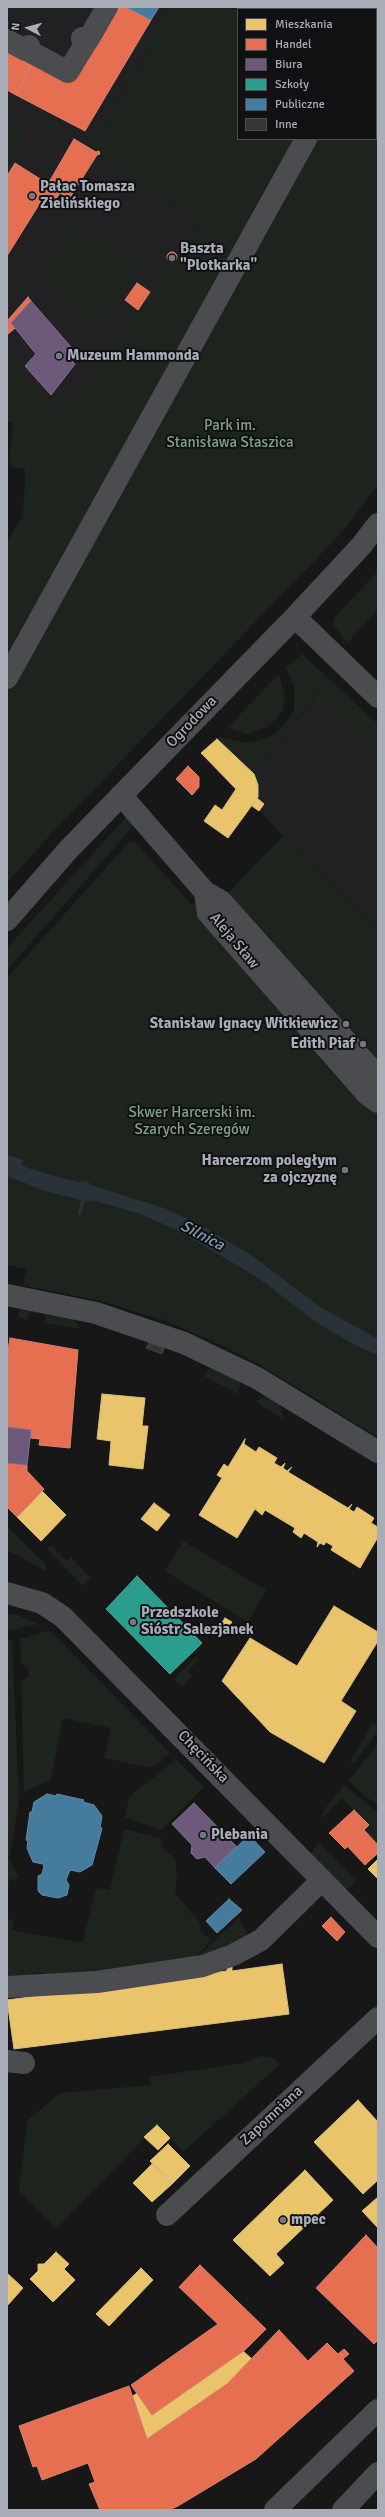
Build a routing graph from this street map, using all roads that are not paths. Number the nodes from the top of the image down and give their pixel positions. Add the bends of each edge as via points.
1 (107, 7) edge
2 (7, 40) edge
3 (305, 140) edge
4 (378, 524) edge
5 (295, 617) junction
6 (7, 678) edge
7 (378, 697) edge
8 (121, 795) junction
9 (205, 892) junction
10 (7, 920) edge
11 (378, 1077) edge
12 (378, 1102) edge
13 (7, 1295) edge
14 (378, 1452) edge
15 (10, 1591) edge
16 (322, 1880) junction
17 (378, 1937) edge
18 (7, 1987) edge
19 (378, 2018) edge
20 (167, 2214) dead end
21 (378, 2410) edge
22 (378, 2473) edge
23 (275, 2510) edge
24 (343, 2510) edge

1 - 2 street via 88,40 82,38 87,41 68,72 27,50 29,46 26,50
3 - 6 street
4 - 5 street, Ogrodowa
5 - 7 street
5 - 8 street, Ogrodowa
8 - 9 street
8 - 10 street, Ogrodowa via 68,850
9 - 11 street, Aleja Sław via 221,901
9 - 12 street, Aleja Sław via 208,913 367,1094
13 - 14 street via 96,1313 184,1343 257,1378
15 - 16 street, Chęcińska via 42,1603 63,1617
16 - 17 street, Chęcińska
16 - 18 street via 261,1940 233,1955 203,1966 97,1982
19 - 20 street, Zapomniana
21 - 23 street
22 - 24 street

